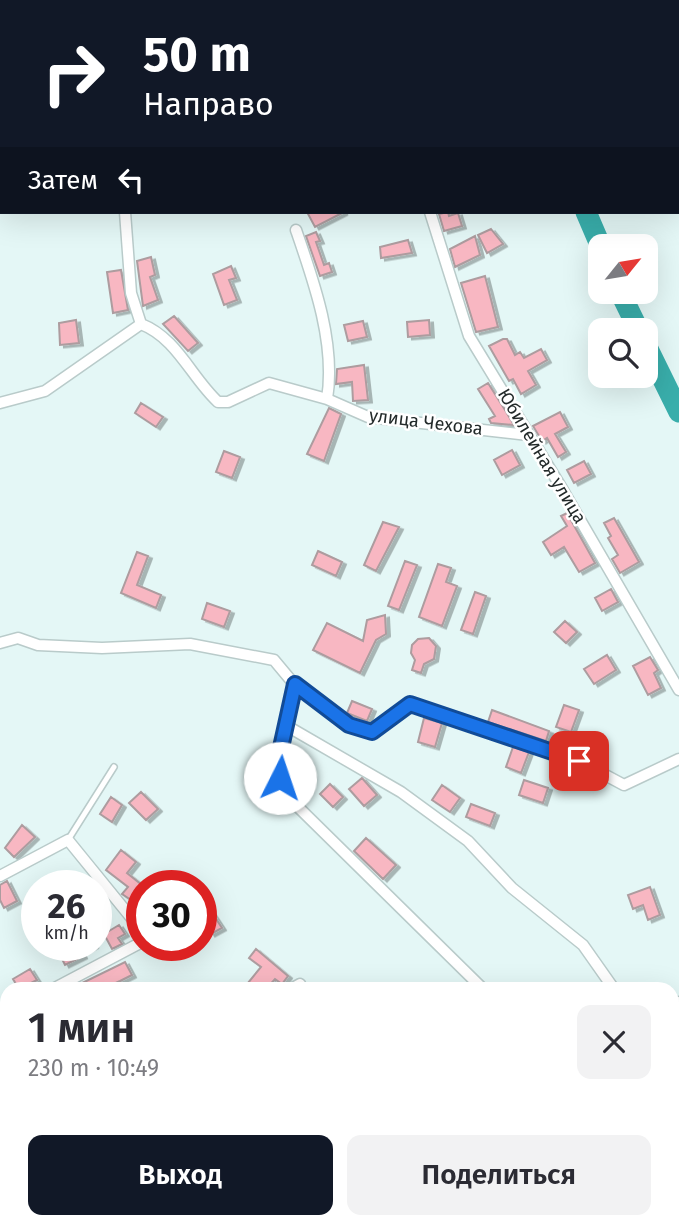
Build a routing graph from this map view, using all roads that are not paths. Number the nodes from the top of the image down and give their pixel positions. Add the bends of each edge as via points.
1 (125, 214) edge
2 (431, 214) edge
3 (296, 230) dead end
4 (141, 324) junction
5 (327, 399) junction
6 (0, 403) edge
7 (528, 435) junction
8 (0, 643) edge
9 (295, 684) junction
10 (679, 690) edge
11 (287, 726) junction
12 (679, 759) edge
13 (114, 767) dead end
14 (68, 840) junction
15 (0, 876) edge
16 (126, 911) edge
17 (126, 951) edge
18 (67, 982) edge
19 (476, 982) edge
20 (609, 982) edge

1 - 4 street via 131,293
2 - 7 street, Юбилейная улица via 469,336
3 - 5 street via 326,341
4 - 5 street, улица Чехова via 155,329 177,350 218,402 269,383
4 - 6 street via 45,391
5 - 7 street, улица Чехова via 368,417
7 - 10 street, Юбилейная улица
8 - 9 street via 18,638 38,645 102,648 190,644 274,660
9 - 11 street
9 - 12 street via 349,725 372,732 410,704 579,761 624,785
11 - 19 street via 280,778 294,803
11 - 20 street via 401,792 468,841 512,888 583,946
13 - 14 lane
14 - 15 street
14 - 16 street
17 - 18 street

